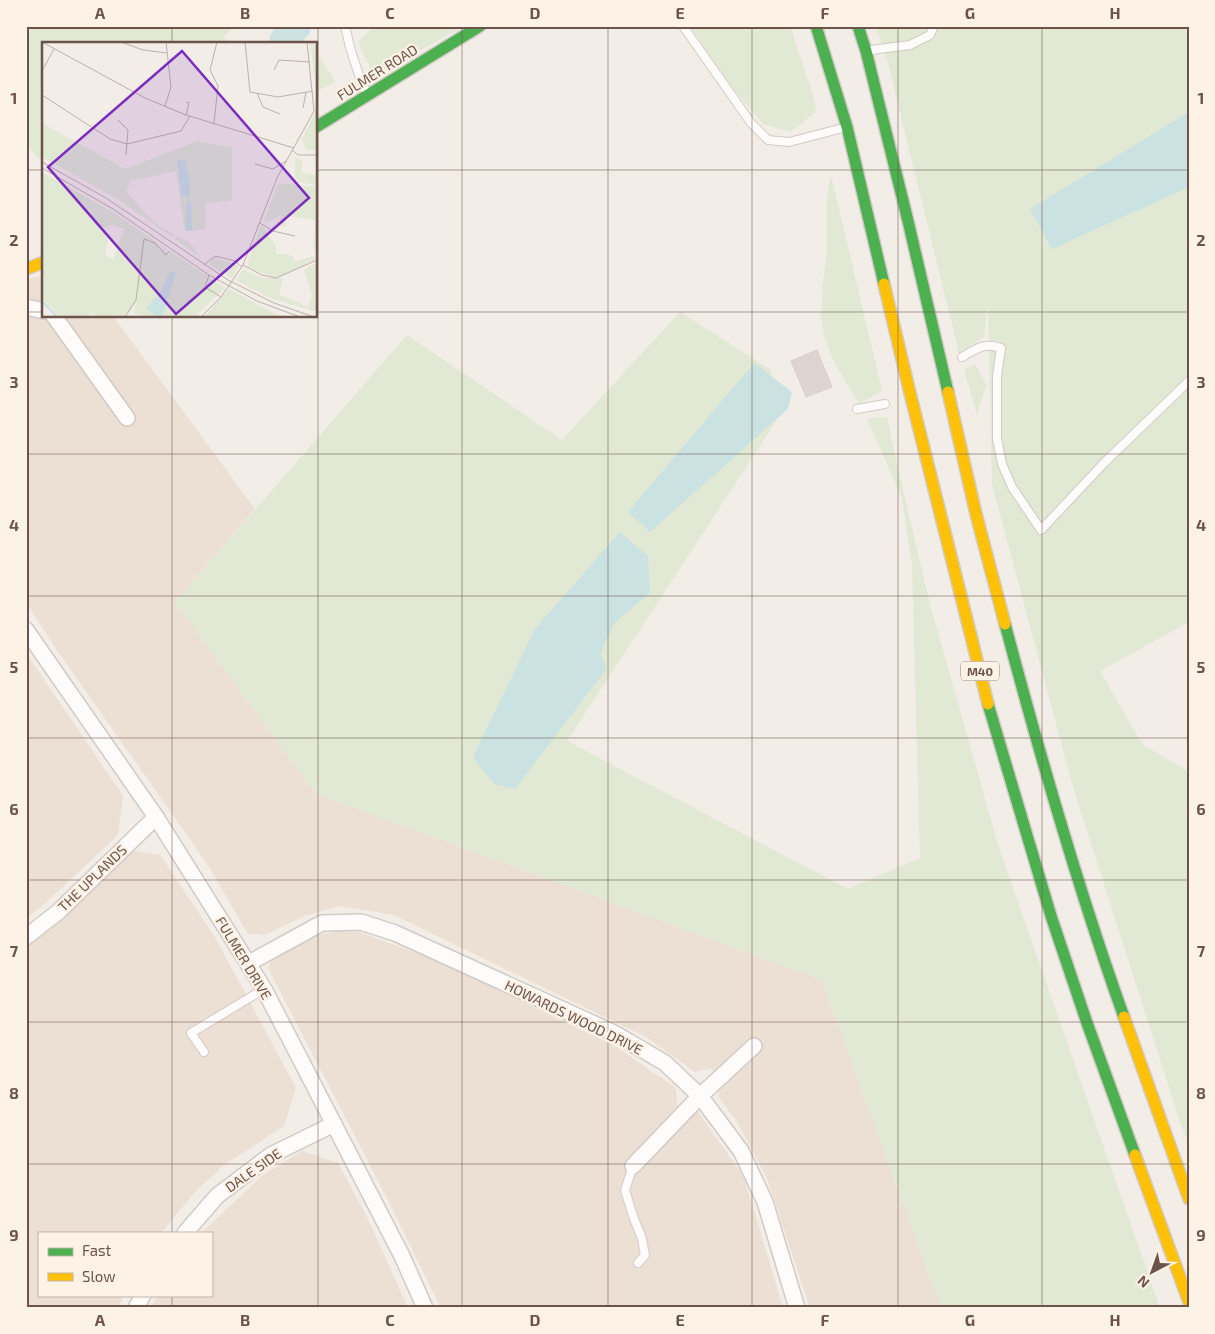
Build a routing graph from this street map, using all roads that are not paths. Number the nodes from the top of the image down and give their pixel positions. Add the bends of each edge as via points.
1 (345, 26) edge
2 (480, 26) edge
3 (683, 26) edge
4 (816, 26) edge
5 (858, 26) edge
6 (934, 26) edge
7 (866, 51) junction
8 (368, 96) junction
9 (318, 126) edge
10 (847, 127) junction
11 (42, 263) edge
12 (26, 269) edge
13 (26, 307) edge
14 (42, 311) edge
15 (55, 318) edge
16 (962, 357) dead end
17 (1189, 381) edge
18 (885, 404) dead end
19 (857, 409) dead end
20 (127, 418) dead end
21 (26, 630) edge
22 (156, 817) junction
23 (26, 937) edge
24 (249, 963) junction
25 (264, 989) junction
26 (754, 1046) dead end
27 (204, 1052) dead end
28 (700, 1096) junction
29 (334, 1124) junction
30 (633, 1166) joint
31 (1189, 1199) edge
32 (186, 1232) edge
33 (638, 1263) dead end
34 (142, 1296) edge
35 (1189, 1302) edge
36 (136, 1308) edge
37 (425, 1308) edge
38 (797, 1308) edge

1 - 8 lane via 359,78
2 - 8 main road, FULMER ROAD
3 - 10 lane via 750,123 768,140 788,142
4 - 10 main road, M40
5 - 7 main road, M40
6 - 7 lane via 930,34 910,45
7 - 31 main road, M40 via 976,514 1018,675 1101,954
8 - 9 main road, FULMER ROAD
10 - 35 main road, M40 via 990,711 1051,916 1087,1023
11 - 12 main road
13 - 14 street
15 - 20 street
16 - 17 lane via 991,344 1000,348 997,439 1002,464 1012,486 1041,530 1104,463
18 - 19 lane
21 - 22 street, FULMER DRIVE
22 - 23 street, THE UPLANDS via 58,912
22 - 24 street, FULMER DRIVE
24 - 25 street, FULMER DRIVE
24 - 28 street, HOWARDS WOOD DRIVE via 322,923 361,922 395,933 614,1034 665,1063
25 - 27 lane via 191,1032
25 - 29 street, FULMER DRIVE
26 - 28 street
28 - 30 street
28 - 38 street, HOWARDS WOOD DRIVE via 741,1152 765,1202
29 - 32 street, DALE SIDE via 271,1155 217,1196
29 - 37 street, FULMER DRIVE
30 - 33 lane via 625,1190 642,1239 644,1255
34 - 36 street

